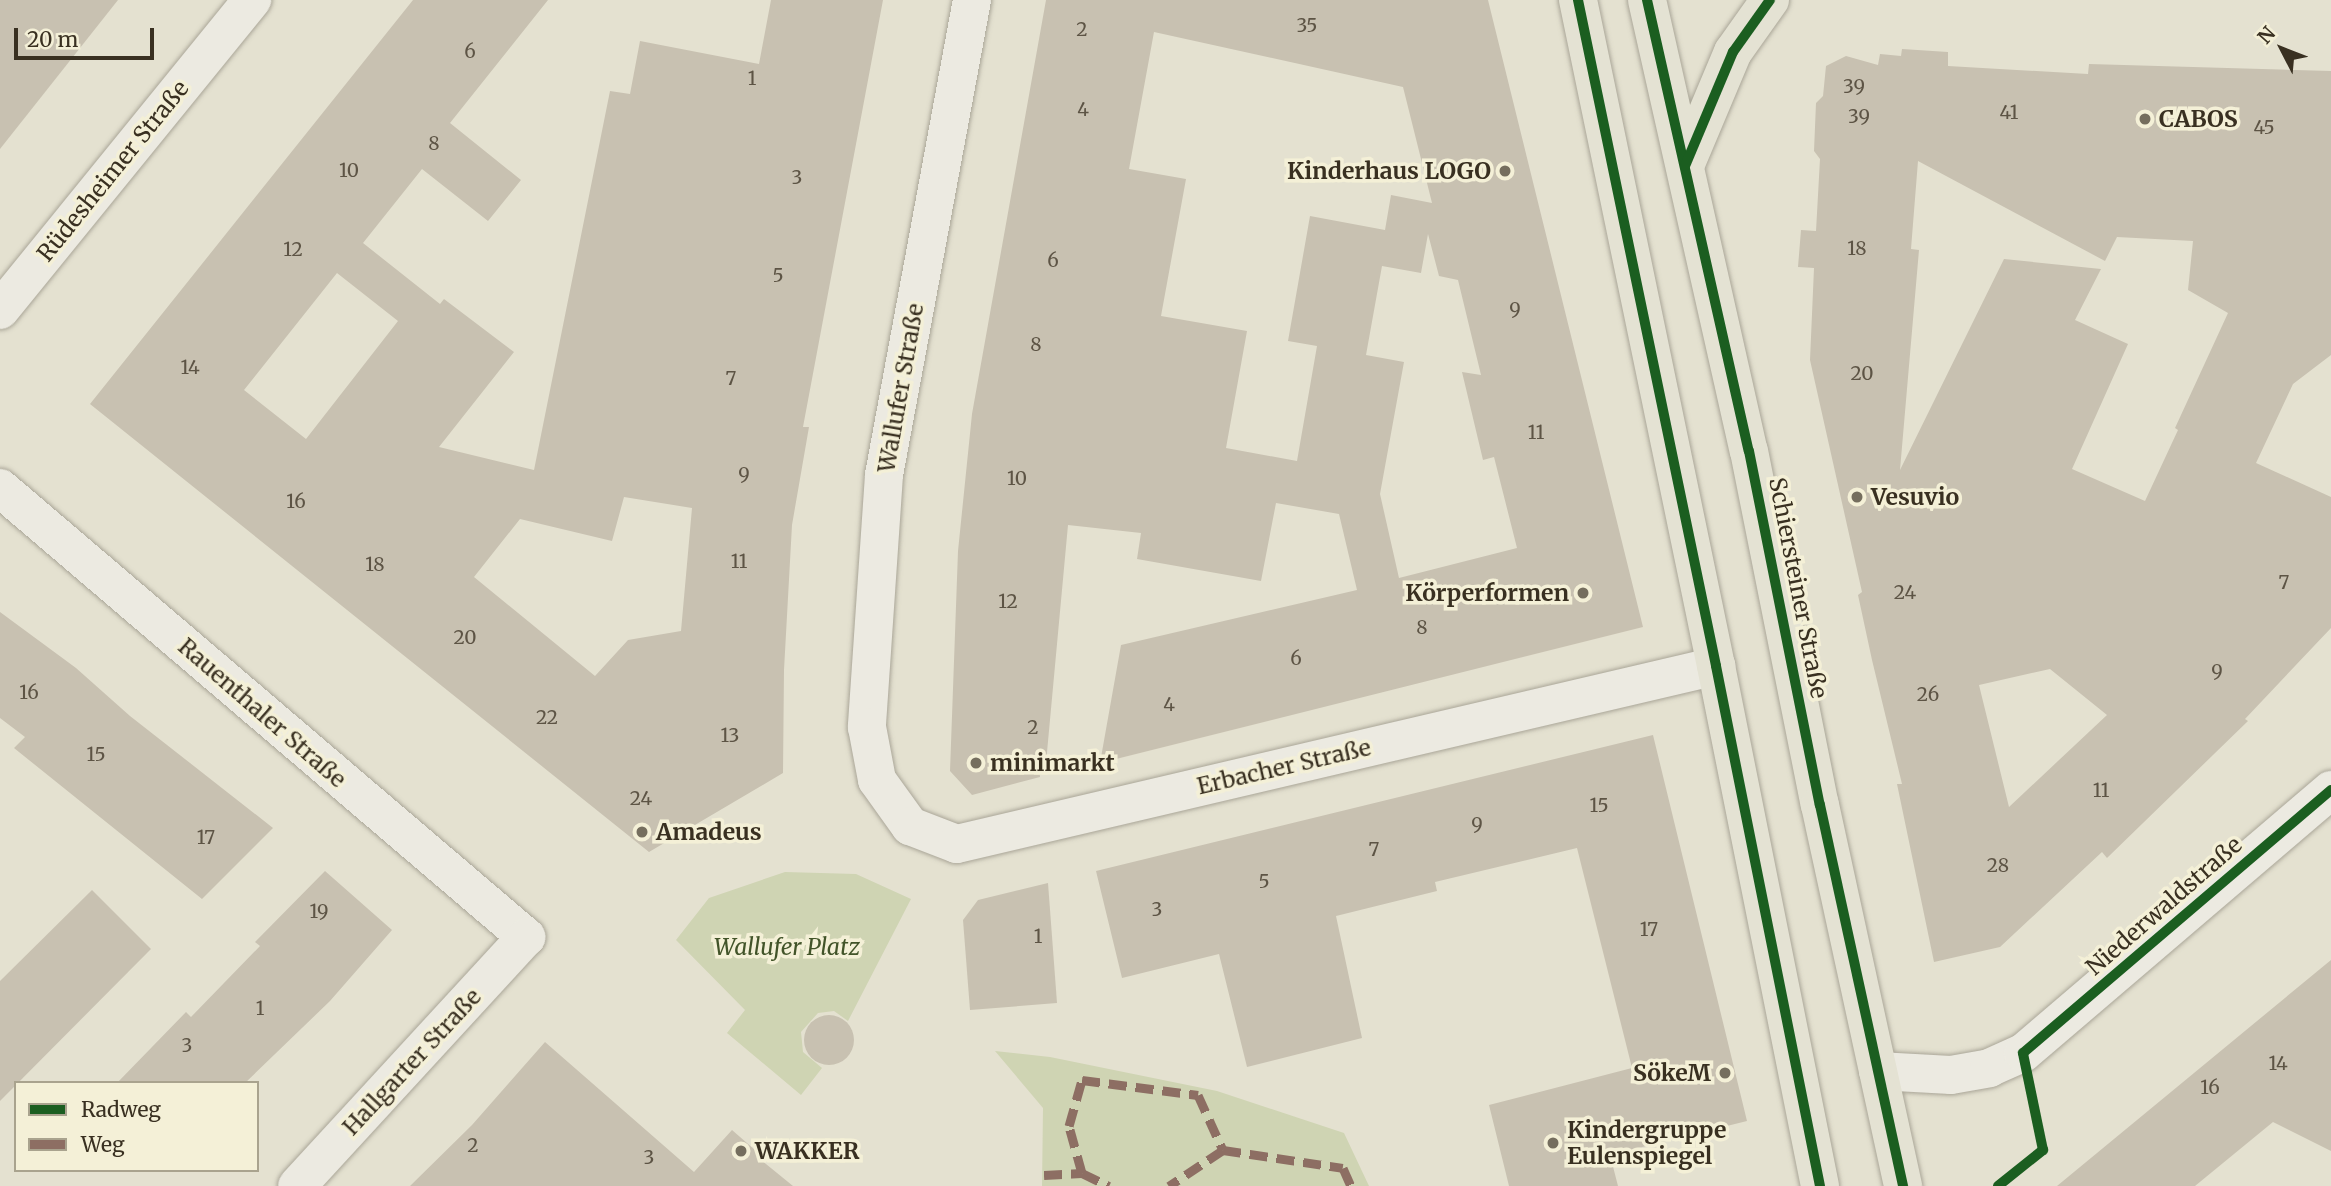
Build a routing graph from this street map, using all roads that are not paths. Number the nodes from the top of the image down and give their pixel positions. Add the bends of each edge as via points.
1 (252, 0) edge
2 (972, 0) edge
3 (1578, 0) edge
4 (1647, 0) edge
5 (1770, 0) edge
6 (1685, 166) junction
7 (0, 310) edge
8 (0, 488) edge
9 (1716, 666) junction
10 (877, 780) joint
11 (2331, 790) edge
12 (526, 937) joint
13 (1878, 1071) junction
14 (297, 1186) edge
15 (1820, 1186) edge
16 (1903, 1186) edge

1 - 7 street, Rüdesheimer Straße
2 - 10 street, Wallufer Straße via 884,475 867,727
3 - 9 main road
4 - 6 main road, Schiersteiner Straße
5 - 6 main road via 1733,52
6 - 13 main road, Schiersteiner Straße
8 - 12 street, Rauenthaler Straße
9 - 10 street, Erbacher Straße via 957,844 910,827
9 - 15 main road
11 - 13 street, Niederwaldstraße via 2023,1053 1989,1068 1951,1075
12 - 14 street, Hallgarter Straße
13 - 16 main road, Schiersteiner Straße

